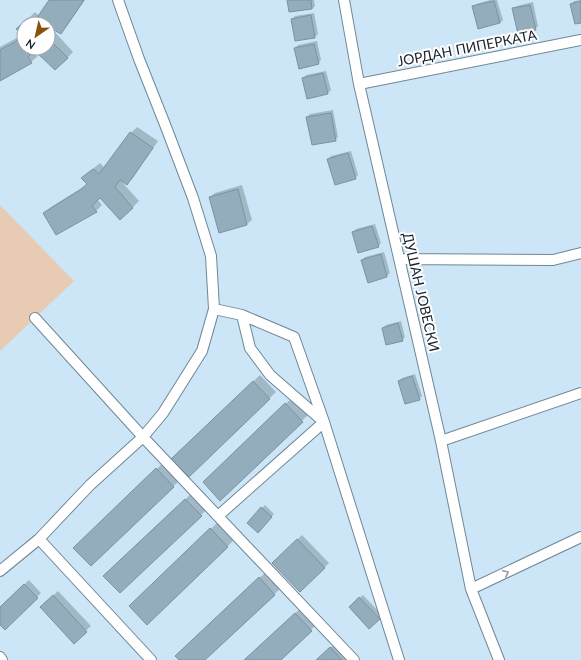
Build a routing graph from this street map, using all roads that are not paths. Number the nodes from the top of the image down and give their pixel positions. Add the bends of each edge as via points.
1 (118, 0) edge
2 (344, 0) edge
3 (581, 40) edge
4 (359, 84) junction
5 (581, 253) edge
6 (400, 259) junction
7 (214, 309) junction
8 (242, 315) junction
9 (35, 318) dead end
10 (581, 393) edge
11 (324, 422) junction
12 (143, 437) junction
13 (442, 441) junction
14 (218, 516) junction
15 (581, 537) edge
16 (39, 539) junction
17 (0, 571) edge
18 (471, 589) junction
19 (0, 657) edge
20 (2, 660) edge
21 (151, 660) edge
22 (354, 660) edge
23 (399, 660) edge
24 (499, 660) edge

1 - 7 street via 193,198 209,249
2 - 4 street, ДУШАН ЈОВЕСКИ
3 - 4 street, ЈОРДАН ПИПЕРКАТА
4 - 6 street, ДУШАН ЈОВЕСКИ
5 - 6 street via 553,260
6 - 13 street, ДУШАН ЈОВЕСКИ
7 - 8 street
7 - 12 street via 202,351 163,413
8 - 11 street via 250,348 270,375
8 - 11 street via 294,337
9 - 12 street
10 - 13 street
11 - 14 street
11 - 23 street
12 - 14 street
12 - 16 street via 90,485
13 - 18 street, ДУШАН ЈОВЕСКИ
14 - 22 street
18 -> 15 street
16 - 17 street
16 - 21 street
18 - 24 street, ДУШАН ЈОВЕСКИ
19 - 20 street

